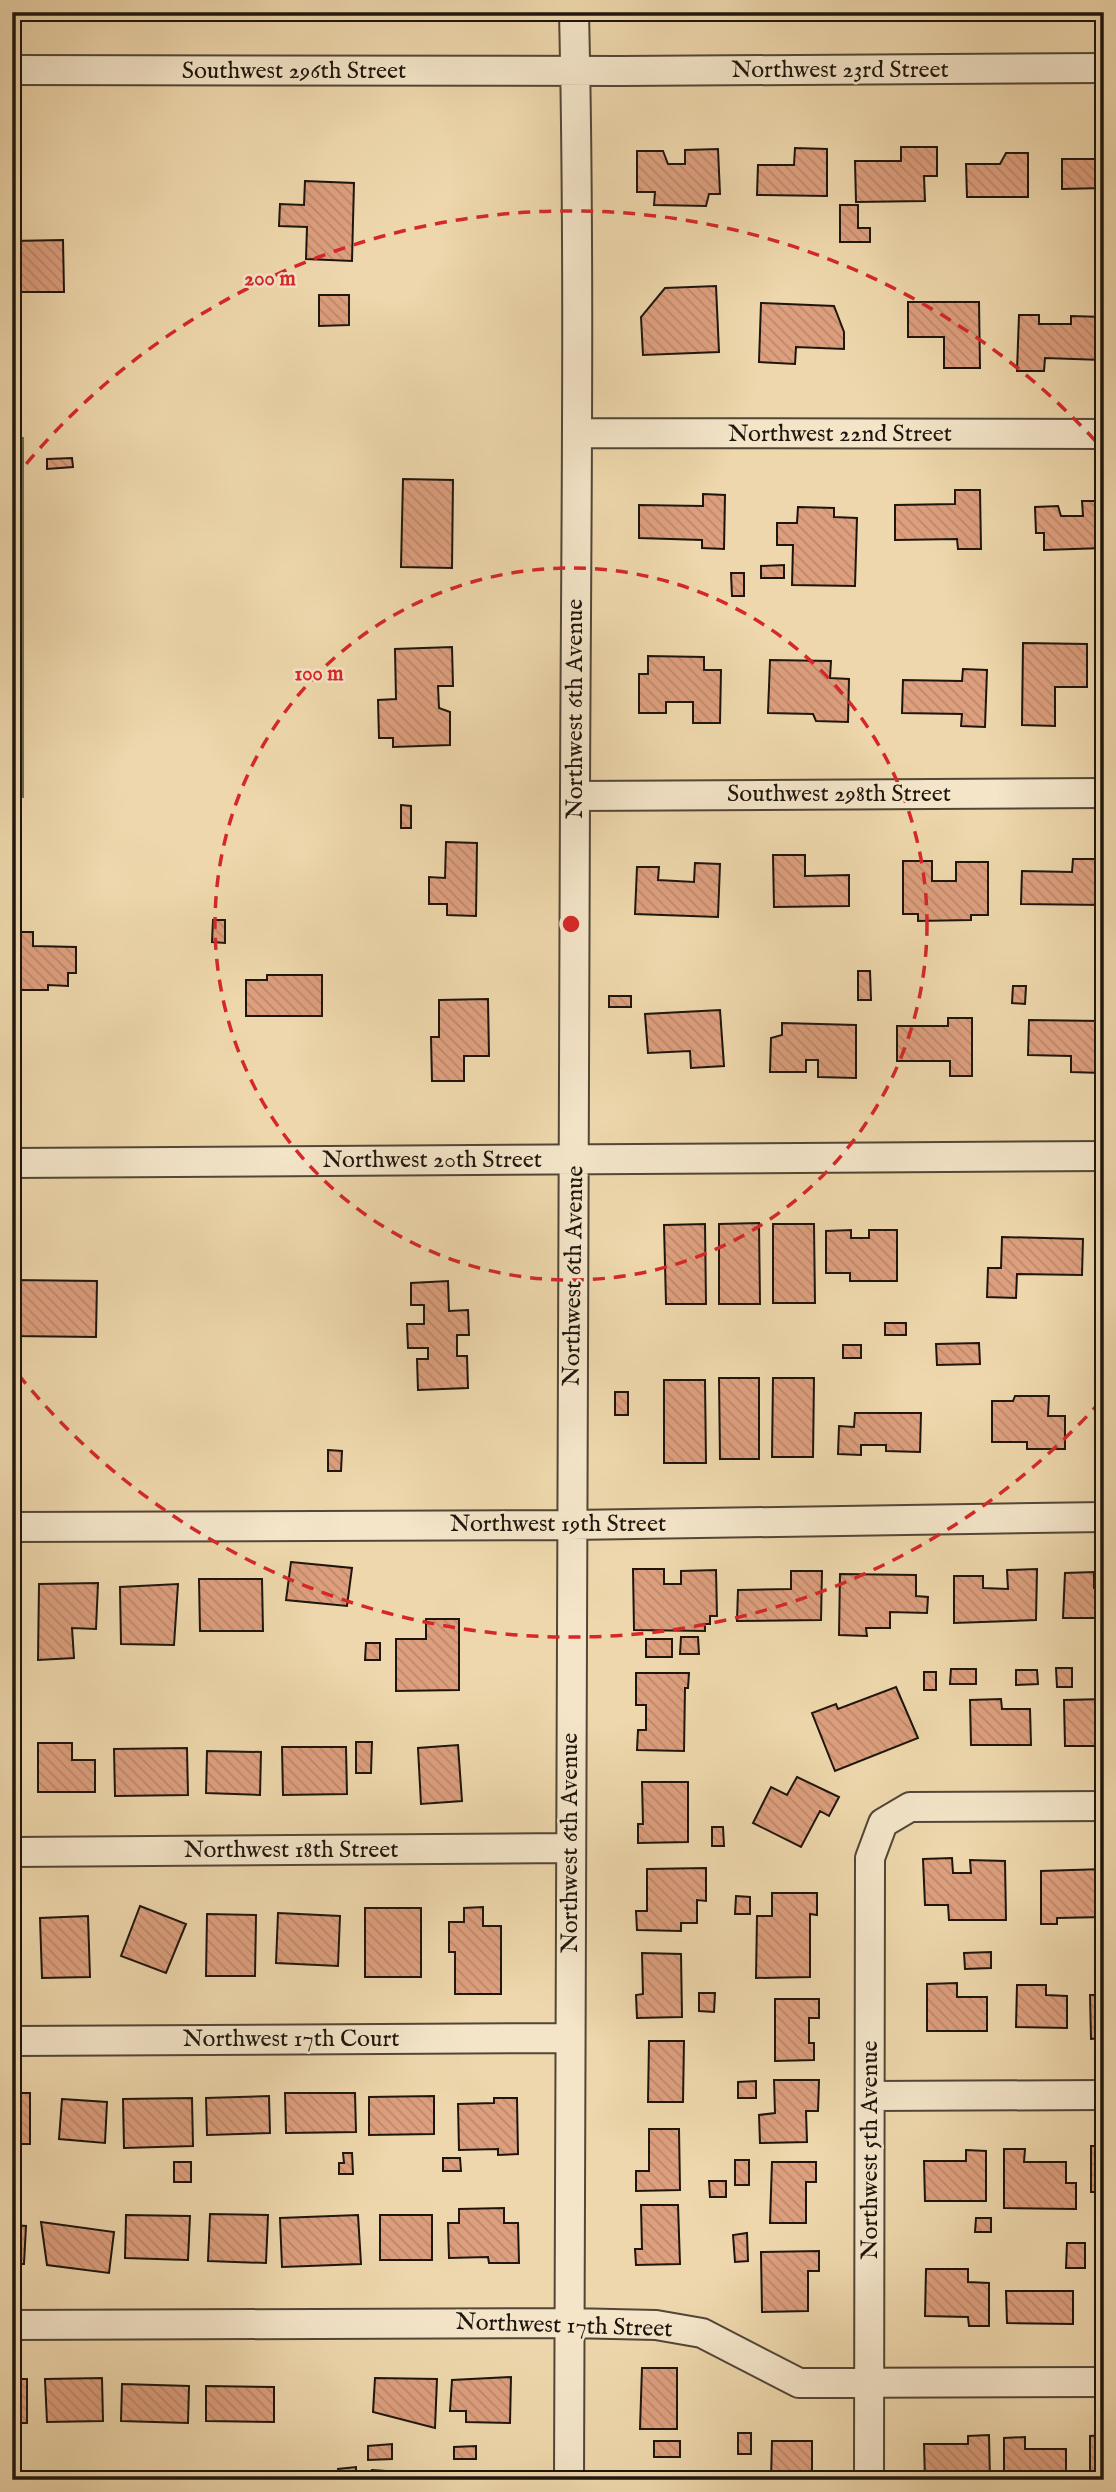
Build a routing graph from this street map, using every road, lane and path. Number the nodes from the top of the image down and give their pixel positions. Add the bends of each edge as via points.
1 (574, 12) edge
2 (1104, 68) edge
3 (12, 70) edge
4 (576, 71) junction
5 (577, 433) junction
6 (1104, 434) edge
7 (1104, 793) edge
8 (575, 796) junction
9 (1104, 1156) edge
10 (575, 1159) junction
11 (12, 1163) edge
12 (1104, 1517) edge
13 (571, 1525) junction
14 (12, 1527) edge
15 (1104, 1806) edge
16 (569, 1848) junction
17 (12, 1852) edge
18 (569, 2038) junction
19 (12, 2041) edge
20 (1104, 2095) edge
21 (871, 2096) junction
22 (569, 2323) junction
23 (12, 2325) edge
24 (1104, 2382) edge
25 (870, 2383) junction
26 (569, 2480) edge
27 (869, 2480) edge

1 - 4 street, Northwest 6th Avenue
2 - 4 street, Northwest 23rd Street
3 - 4 street, Southwest 296th Street
4 - 5 street, Northwest 6th Avenue
5 - 6 street, Northwest 22nd Street
5 - 8 street, Northwest 6th Avenue
7 - 8 street, Southwest 298th Street
8 - 10 street, Northwest 6th Avenue
9 - 10 street, Northwest 20th Street
10 - 11 street, Northwest 20th Street
10 - 13 street, Northwest 6th Avenue
12 - 13 street, Northwest 19th Street
13 - 14 street, Northwest 19th Street
13 - 16 street, Northwest 6th Avenue
15 - 21 street, Northwest 5th Avenue via 910,1807 883,1823 870,1857
16 - 17 street, Northwest 18th Street
16 - 18 street, Northwest 6th Avenue
18 - 19 street, Northwest 17th Court
18 - 22 street, Northwest 6th Avenue
20 - 21 street
21 - 25 street, Northwest 5th Avenue
22 - 23 street, Northwest 17th Street
22 - 25 street, Northwest 17th Street via 656,2325 702,2333 799,2383
22 - 26 street, Northwest 6th Avenue
24 - 25 street, Northwest 17th Street
25 - 27 street, Northwest 5th Avenue

